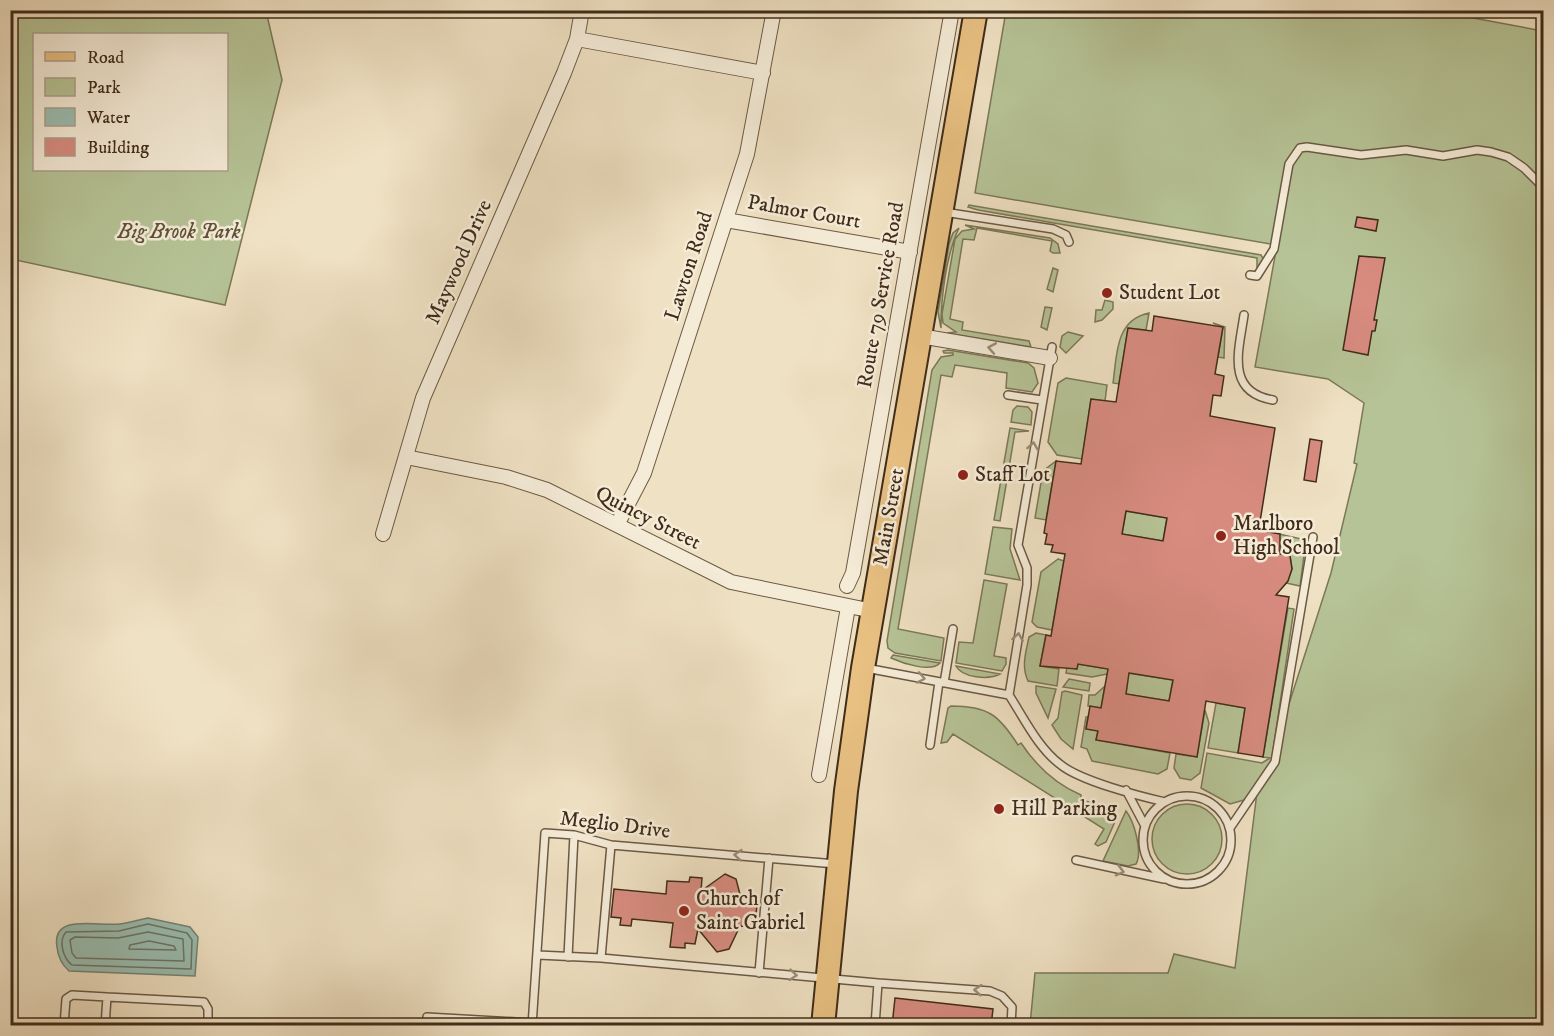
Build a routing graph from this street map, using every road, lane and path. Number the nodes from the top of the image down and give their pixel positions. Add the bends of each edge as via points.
1 (582, 10) edge
2 (774, 10) edge
3 (952, 10) edge
4 (976, 10) edge
5 (576, 39) junction
6 (763, 73) junction
7 (1544, 188) edge
8 (942, 212) junction
9 (726, 220) junction
10 (1069, 243) dead end
11 (910, 252) junction
12 (1250, 275) dead end
13 (1245, 315) dead end
14 (920, 336) junction
15 (1053, 355) joint
16 (1008, 394) dead end
17 (1042, 400) junction
18 (1273, 400) dead end
19 (406, 457) junction
20 (617, 525) junction
21 (383, 534) dead end
22 (1313, 537) dead end
23 (847, 586) dead end
24 (848, 607) junction
25 (873, 611) junction
26 (953, 630) dead end
27 (863, 668) junction
28 (942, 682) junction
29 (1009, 695) junction
30 (930, 745) dead end
31 (819, 775) dead end
32 (1126, 790) junction
33 (1165, 801) junction
34 (1145, 826) junction
35 (1230, 828) junction
36 (574, 836) junction
37 (611, 844) junction
38 (769, 858) junction
39 (1076, 860) dead end
40 (838, 864) junction
41 (1165, 879) junction
42 (538, 955) junction
43 (568, 957) junction
44 (601, 958) junction
45 (759, 973) junction
46 (827, 978) junction
47 (878, 982) junction
48 (107, 997) junction
49 (427, 1017) dead end
50 (533, 1024) edge
51 (64, 1026) edge
52 (105, 1026) edge
53 (208, 1026) edge
54 (823, 1026) edge
55 (875, 1026) edge
56 (1011, 1026) edge

1 - 5 street, Maywood Drive
2 - 6 street, Lawton Road
3 - 11 street, Route 79 Service Road
4 - 8 main road, Main Street
5 - 6 street
5 - 19 street, Maywood Drive via 423,398
6 - 9 street, Lawton Road via 747,154
7 - 12 lane via 1516,163 1484,151 1443,156 1406,150 1361,155 1300,148 1288,164 1274,249 1257,276
8 - 10 lane via 1053,229 1066,235
8 - 14 main road, Main Street
9 - 11 street, Palmor Court
9 - 20 street, Lawton Road via 644,473
11 - 23 street, Route 79 Service Road via 853,573
13 - 18 lane via 1239,376 1260,398
15 -> 14 street
14 - 25 main road, Main Street
15 - 17 lane
16 - 17 lane
29 -> 17 lane via 1027,585 1027,568 1018,545
19 - 20 street, Quincy Street via 526,483
19 - 21 street, Maywood Drive
20 - 24 street, Quincy Street via 731,582
22 - 35 lane via 1275,762
24 - 25 street, Quincy Street
24 - 31 street
25 - 27 main road, Main Street
26 - 28 lane
27 -> 28 lane
27 - 40 main road, Main Street
28 - 29 lane
28 - 30 lane
29 - 32 lane via 1037,739 1061,766 1084,779
32 - 33 lane
32 - 34 lane
33 - 34 lane
33 - 35 lane via 1191,796 1204,799 1216,806
34 - 41 lane via 1143,847 1147,860
35 - 41 lane via 1228,858 1208,880 1179,884
36 - 37 lane, Meglio Drive
36 - 42 lane, Meglio Drive via 545,833
36 - 43 lane
38 -> 37 lane, Meglio Drive
37 - 44 lane
38 - 40 lane, Meglio Drive
38 - 45 lane
39 -> 41 lane
40 - 46 main road, Main Street
42 - 43 lane
42 - 50 lane, Meglio Drive
43 - 44 lane
44 - 45 lane
45 -> 46 lane
46 - 47 lane
46 - 54 main road, Main Street
47 - 55 lane
56 -> 47 lane via 1012,1007 1002,996 990,991
48 - 51 lane via 72,995 66,999
48 - 52 lane
48 - 53 lane via 204,1002
49 - 50 lane

